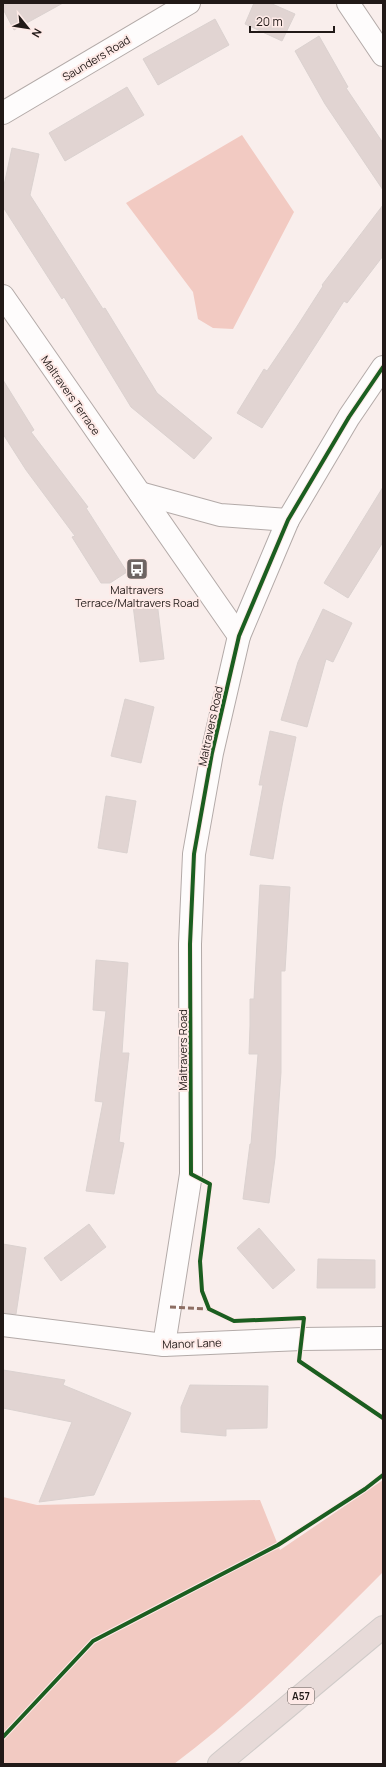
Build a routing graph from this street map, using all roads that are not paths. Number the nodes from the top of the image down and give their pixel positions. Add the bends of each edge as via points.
1 (189, 3) edge
2 (348, 3) edge
3 (383, 55) edge
4 (3, 113) edge
5 (3, 296) edge
6 (383, 367) edge
7 (140, 494) junction
8 (288, 520) junction
9 (239, 636) junction
10 (3, 1325) edge
11 (383, 1338) edge
12 (164, 1345) junction
13 (383, 1627) edge
14 (219, 1764) edge

1 - 4 street, Saunders Road
2 - 3 street
5 - 7 street, Maltravers Terrace
6 - 8 street, Maltravers Road via 349,417
7 - 8 street via 220,515
7 - 9 street, Maltravers Terrace
8 - 9 street, Maltravers Road
9 - 12 street, Maltravers Road via 212,753 194,854 190,944 191,1174
10 - 12 street, Manor Lane
11 - 12 street, Manor Lane
13 - 14 highway, A57

